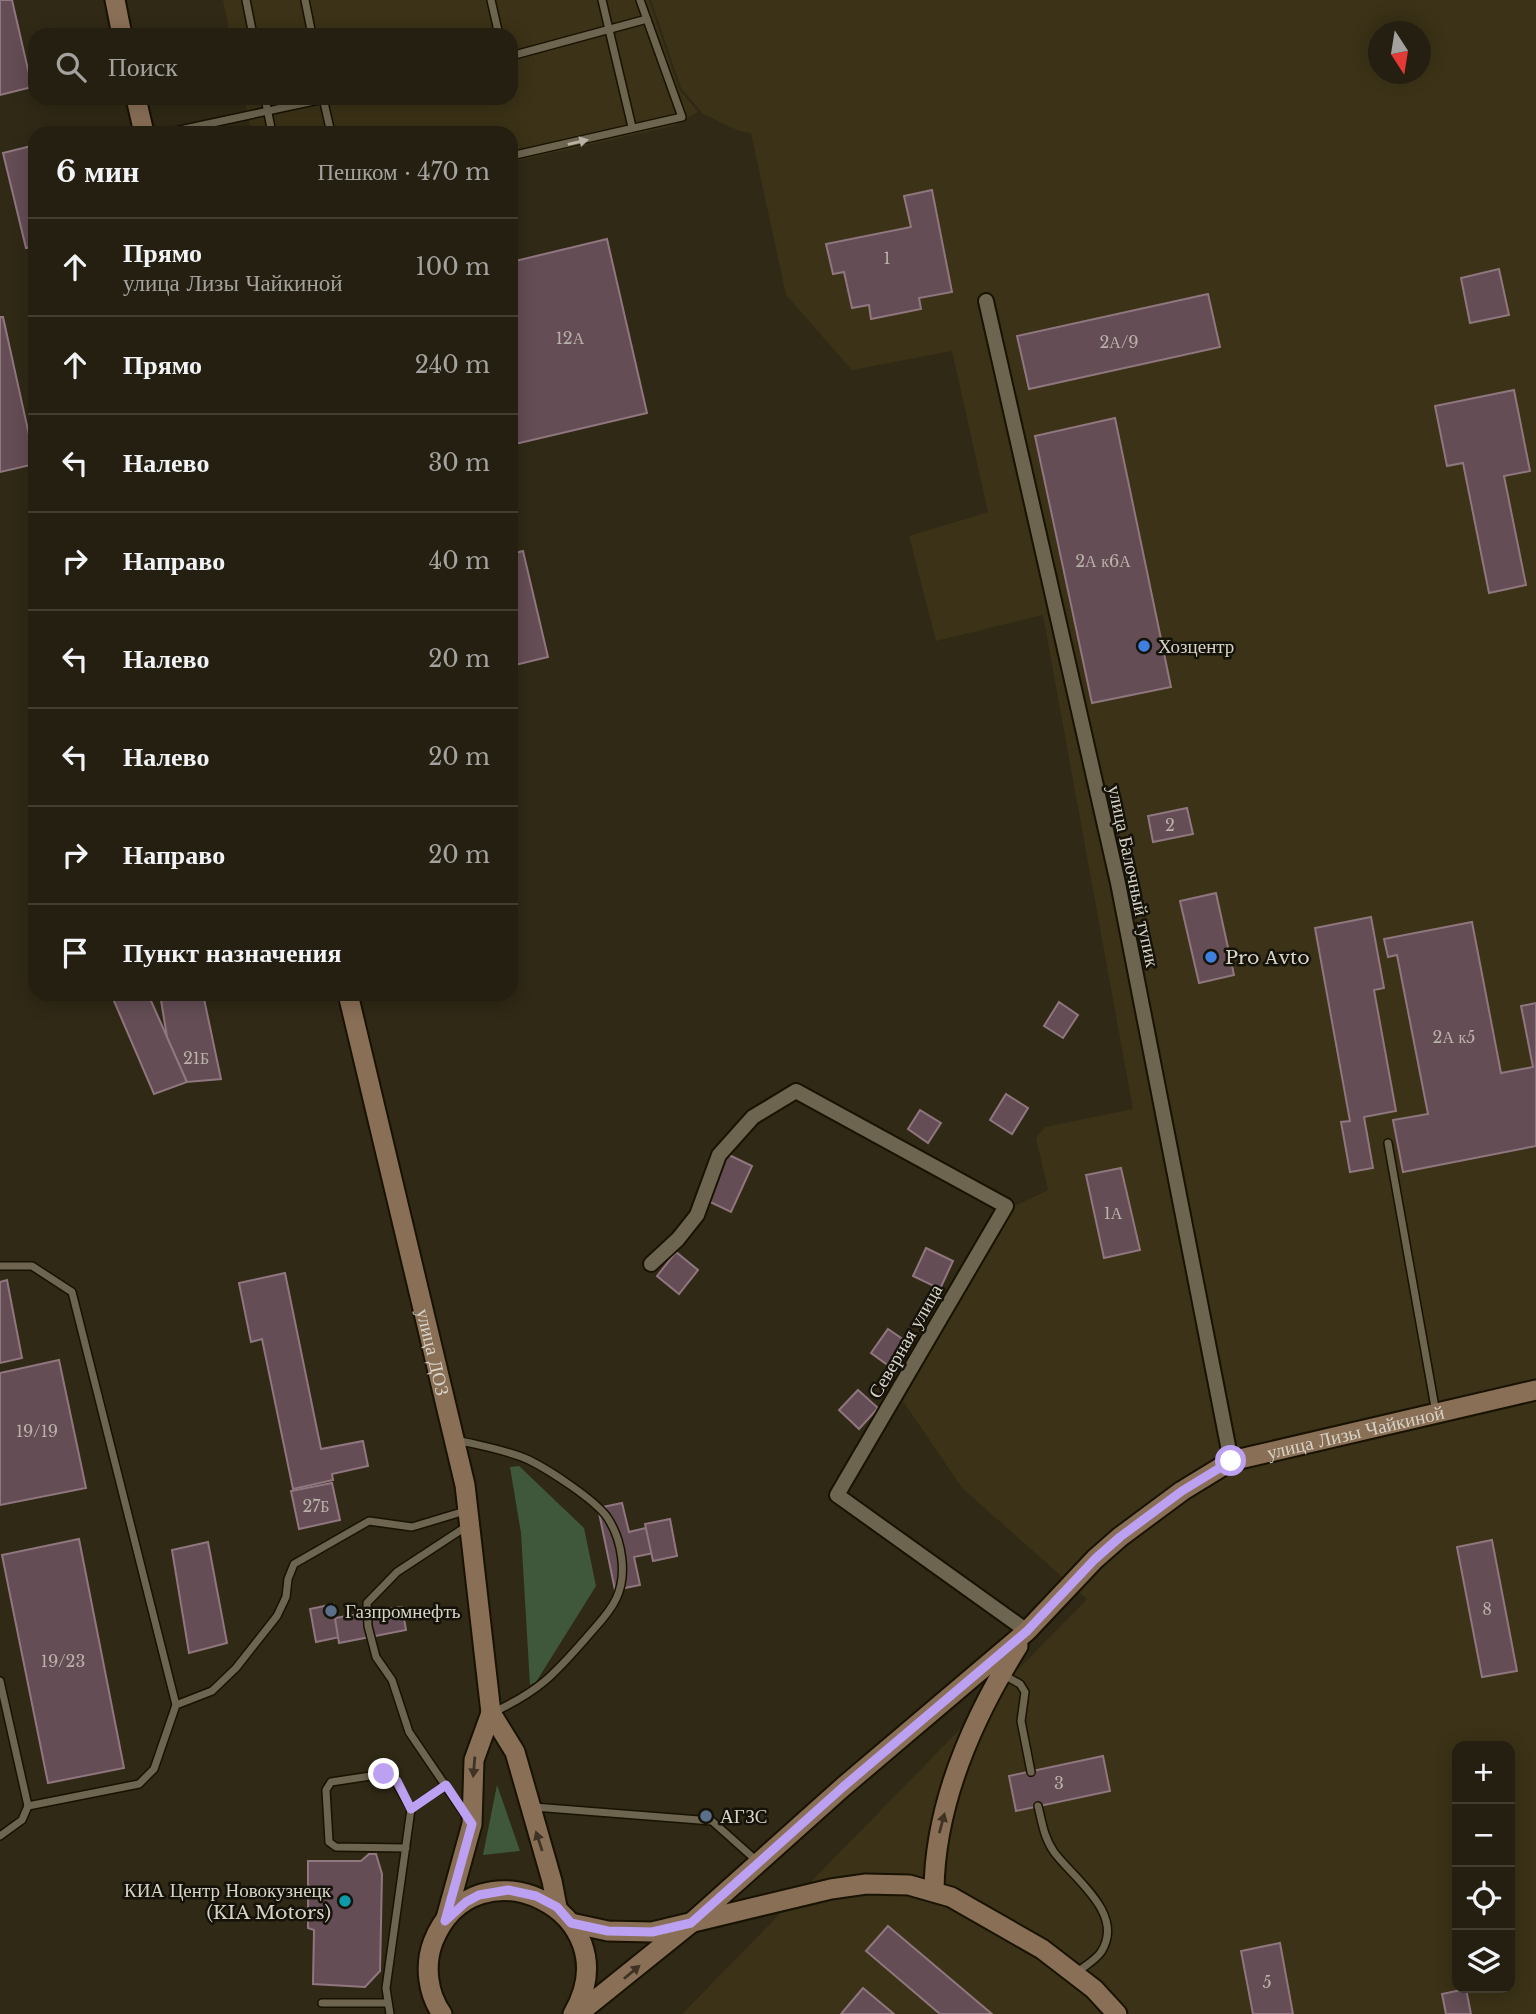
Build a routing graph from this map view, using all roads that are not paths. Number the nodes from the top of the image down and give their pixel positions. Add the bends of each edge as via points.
1 (246, 0) edge
2 (305, 0) edge
3 (491, 0) edge
4 (602, 0) edge
5 (640, 0) edge
6 (647, 19) junction
7 (252, 28) edge
8 (311, 28) edge
9 (497, 28) edge
10 (610, 29) junction
11 (518, 54) edge
12 (138, 105) edge
13 (266, 105) edge
14 (296, 105) edge
15 (326, 105) edge
16 (267, 112) junction
17 (142, 126) edge
18 (200, 126) edge
19 (270, 126) edge
20 (330, 126) edge
21 (632, 127) junction
22 (518, 154) edge
23 (986, 301) dead end
24 (350, 1001) edge
25 (1388, 1143) dead end
26 (651, 1264) dead end
27 (0, 1266) edge
28 (1536, 1390) edge
29 (1436, 1413) junction
30 (454, 1440) junction
31 (1231, 1461) junction
32 (469, 1517) junction
33 (1027, 1631) junction
34 (1001, 1674) junction
35 (0, 1681) edge
36 (176, 1705) junction
37 (491, 1713) junction
38 (1031, 1772) dead end
39 (446, 1785) junction
40 (27, 1806) junction
41 (528, 1806) junction
42 (1038, 1806) dead end
43 (411, 1809) junction
44 (472, 1824) junction
45 (0, 1836) edge
46 (406, 1848) junction
47 (758, 1863) junction
48 (934, 1890) junction
49 (557, 1907) junction
50 (445, 1921) junction
51 (571, 1923) junction
52 (691, 1923) junction
53 (1075, 1973) junction
54 (429, 1981) junction
55 (322, 2003) dead end
56 (386, 2003) junction
57 (390, 2014) edge
58 (427, 2014) edge
59 (442, 2014) edge
60 (573, 2014) edge
61 (578, 2014) edge
62 (1117, 2014) edge

1 - 7 lane
2 - 8 lane
3 - 9 lane
4 - 10 lane
5 - 6 lane
6 - 10 lane
6 - 21 lane via 682,117
10 - 11 lane
10 - 21 lane
12 - 17 street
13 - 16 lane
14 - 16 lane
15 - 20 lane
16 - 18 lane
16 - 19 lane
22 -> 21 lane
23 - 31 street, улица Балочный тупик via 1118,883
24 - 30 street, улица ДОЗ
25 - 29 lane
26 - 33 street, Северная улица via 697,1215 719,1155 753,1117 796,1091 1006,1206 836,1495
27 - 36 lane via 32,1266 72,1292
28 - 29 street, улица Лизы Чайкиной
29 - 31 street, улица Лизы Чайкиной
30 - 32 street, улица ДОЗ
30 - 37 lane via 532,1461 595,1505 615,1535 622,1566 616,1598 554,1676 527,1697
31 - 33 street, улица Лизы Чайкиной via 1120,1537
32 - 36 lane via 412,1527 369,1521 293,1564 277,1616 236,1668 212,1691
32 - 37 street, улица ДОЗ
32 - 39 lane via 397,1572 367,1603 376,1657 392,1680 409,1732
33 - 34 street
33 - 47 street
34 - 38 lane via 1025,1692 1021,1721
48 -> 34 street via 936,1851 950,1794 975,1725
35 - 40 lane
36 - 40 lane via 154,1769 139,1784
37 - 41 street via 515,1752
37 -> 44 street via 474,1760
39 - 43 lane
39 - 44 lane
40 - 45 lane via 22,1820
41 - 47 lane via 712,1821
49 -> 41 street
42 - 53 lane via 1054,1851 1103,1911 1107,1930 1101,1953
43 - 46 lane
43 - 46 lane via 397,1781 384,1774 339,1779 326,1790 329,1842 336,1847
44 - 50 street
46 - 56 lane
47 - 52 street
48 - 52 street via 866,1884
48 - 53 street via 982,1912
49 - 50 street via 522,1892 493,1891 466,1902
49 - 51 street
50 - 54 street via 431,1948
51 - 52 street via 636,1932
51 - 60 street via 583,1944 587,1969
61 -> 52 street
53 - 62 street
54 - 58 street
54 - 59 street
55 - 56 lane
56 - 57 lane

